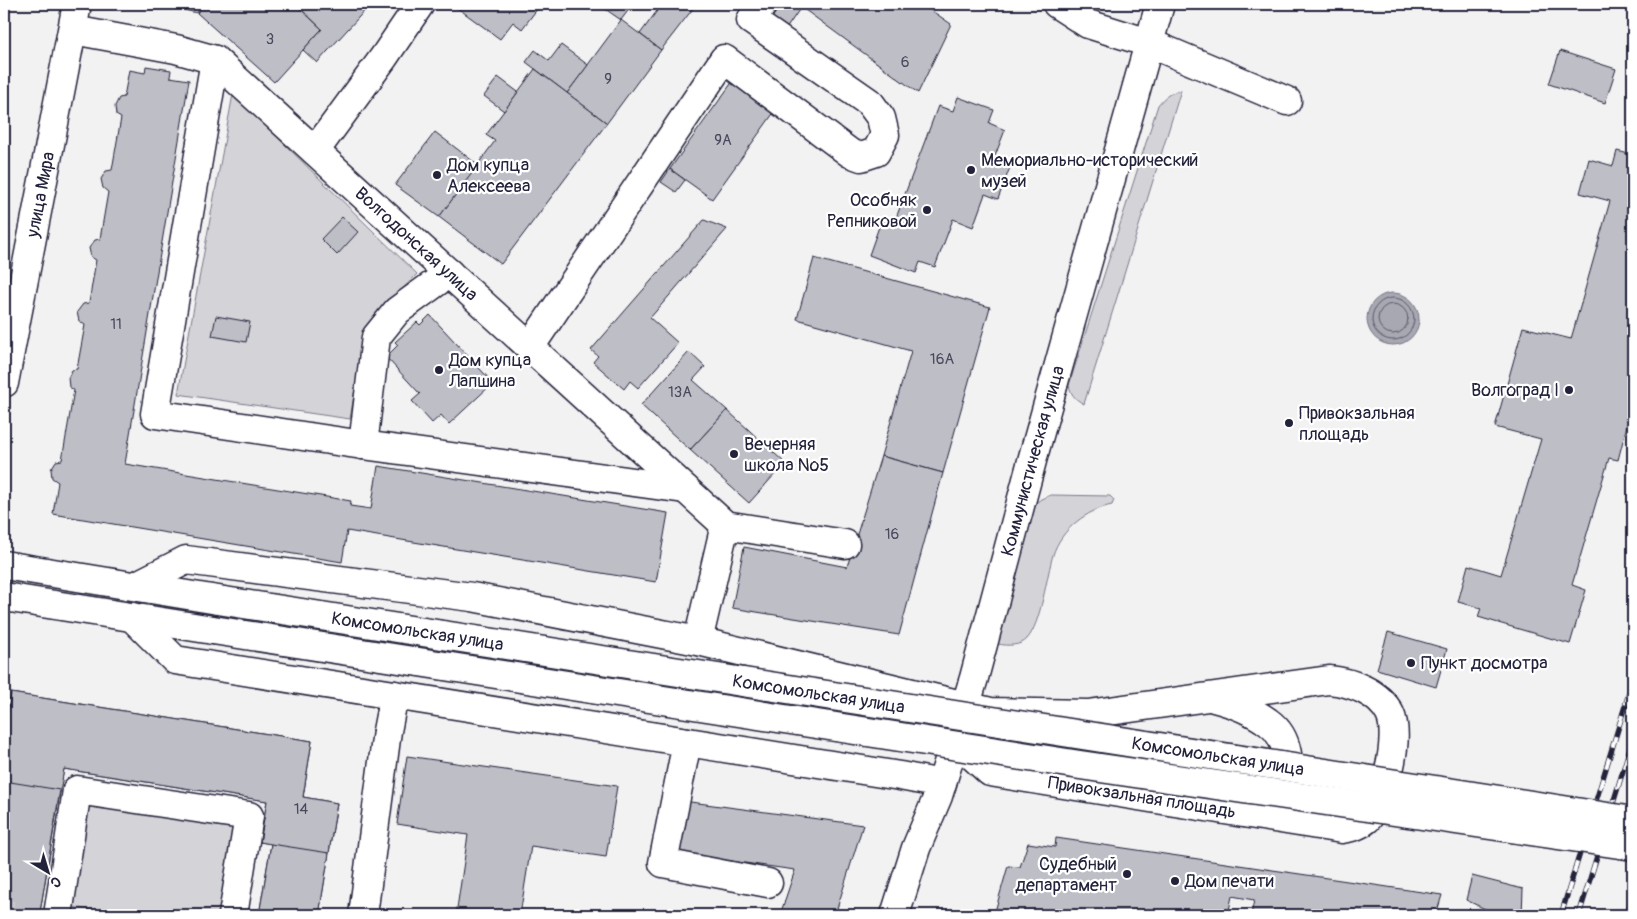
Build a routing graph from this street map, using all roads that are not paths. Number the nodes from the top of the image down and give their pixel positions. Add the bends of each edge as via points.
1 (77, 4) edge
2 (420, 4) edge
3 (763, 4) edge
4 (1057, 4) edge
5 (1160, 4) edge
6 (73, 30) junction
7 (1149, 43) junction
8 (215, 60) junction
9 (1287, 101) dead end
10 (315, 151) junction
11 (449, 273) junction
12 (530, 347) junction
13 (4, 383) edge
14 (363, 445) junction
15 (685, 489) junction
16 (725, 525) junction
17 (845, 544) dead end
18 (4, 565) edge
19 (135, 586) junction
20 (4, 597) edge
21 (132, 617) junction
22 (698, 641) junction
23 (394, 695) junction
24 (1211, 697) junction
25 (963, 717) junction
26 (687, 742) junction
27 (990, 772) junction
28 (940, 790) junction
29 (1249, 814) junction
30 (1633, 821) edge
31 (1633, 846) edge
32 (768, 883) dead end
33 (58, 915) edge
34 (233, 915) edge
35 (363, 915) edge
36 (895, 915) edge

1 - 6 street, улица Мира
2 - 10 street
3 - 12 street via 752,20 870,103 881,118 885,135 876,152 861,157 850,153 724,59
4 - 7 street via 1088,24
5 - 7 street, Коммунистическая улица
6 - 8 street, Волгодонская улица via 176,49
6 - 13 street, улица Мира
7 - 9 street
7 - 25 street, Коммунистическая улица
8 - 10 street, Волгодонская улица
8 - 14 street via 155,414
10 - 11 street, Волгодонская улица
11 - 12 street, Волгодонская улица
11 - 14 street via 397,311 376,337
12 - 15 street, Волгодонская улица
14 - 15 street
15 - 16 street, Волгодонская улица
16 - 17 street
16 - 22 street
18 - 19 street, Комсомольская улица
19 - 22 street, Привокзальная площадь via 191,560 472,597
19 - 30 street, Комсомольская улица, bridge
20 - 21 street, Комсомольская улица
21 - 23 street via 175,660
21 - 31 street, Комсомольская улица, bridge via 1080,765
22 - 25 street, Привокзальная площадь
23 - 26 street
23 - 35 street
24 - 25 street, Привокзальная площадь via 1088,714 991,712
24 - 29 street via 1238,705 1270,722 1288,756 1288,773 1272,806
24 - 29 street, Привокзальная площадь via 1328,680 1358,686 1377,699 1390,715 1394,738 1389,770 1382,794 1368,818 1358,826 1342,829
25 - 27 street via 965,749
25 - 28 street, Коммунистическая улица
26 - 28 street
26 - 32 street via 663,862
27 - 28 street via 967,775
27 - 29 street, Привокзальная площадь
28 - 36 street, Коммунистическая улица via 916,848
33 - 34 street via 77,790 249,816

